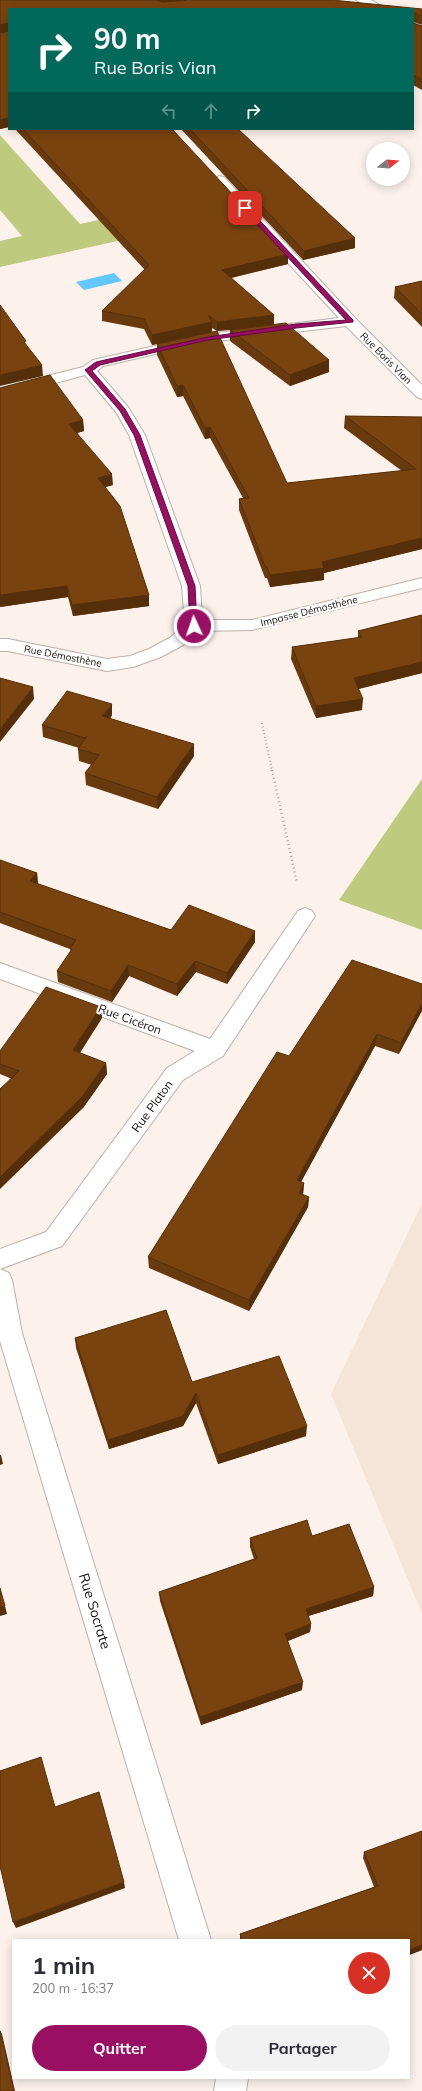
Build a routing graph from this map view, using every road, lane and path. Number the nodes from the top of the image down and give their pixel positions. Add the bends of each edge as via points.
1 (362, 0) edge
2 (378, 8) edge
3 (210, 170) edge
4 (350, 321) junction
5 (88, 370) junction
6 (0, 393) edge
7 (422, 394) edge
8 (422, 583) edge
9 (194, 626) junction
10 (0, 645) edge
11 (262, 723) dead end
12 (305, 916) joint
13 (0, 971) edge
14 (215, 1050) junction
15 (0, 1259) edge
16 (0, 1280) edge
17 (195, 1939) edge
18 (232, 2079) edge
19 (230, 2091) edge

1 - 2 street
3 - 4 street
4 - 5 street, Rue Boris Vian via 208,338 98,363
4 - 7 street, Rue Boris Vian
5 - 6 street, Rue Boris Vian
5 - 9 street via 123,410 137,435 191,586
8 - 9 street, Impasse Démosthène via 252,625
9 - 10 street, Rue Démosthène via 177,641 155,654 107,665
11 - 12 path
12 - 14 street, Rue Platon
13 - 14 street, Rue Cicéron
14 - 15 street, Rue Platon via 176,1074 54,1239
16 - 17 street, Rue Socrate via 10,1333
18 - 19 street

